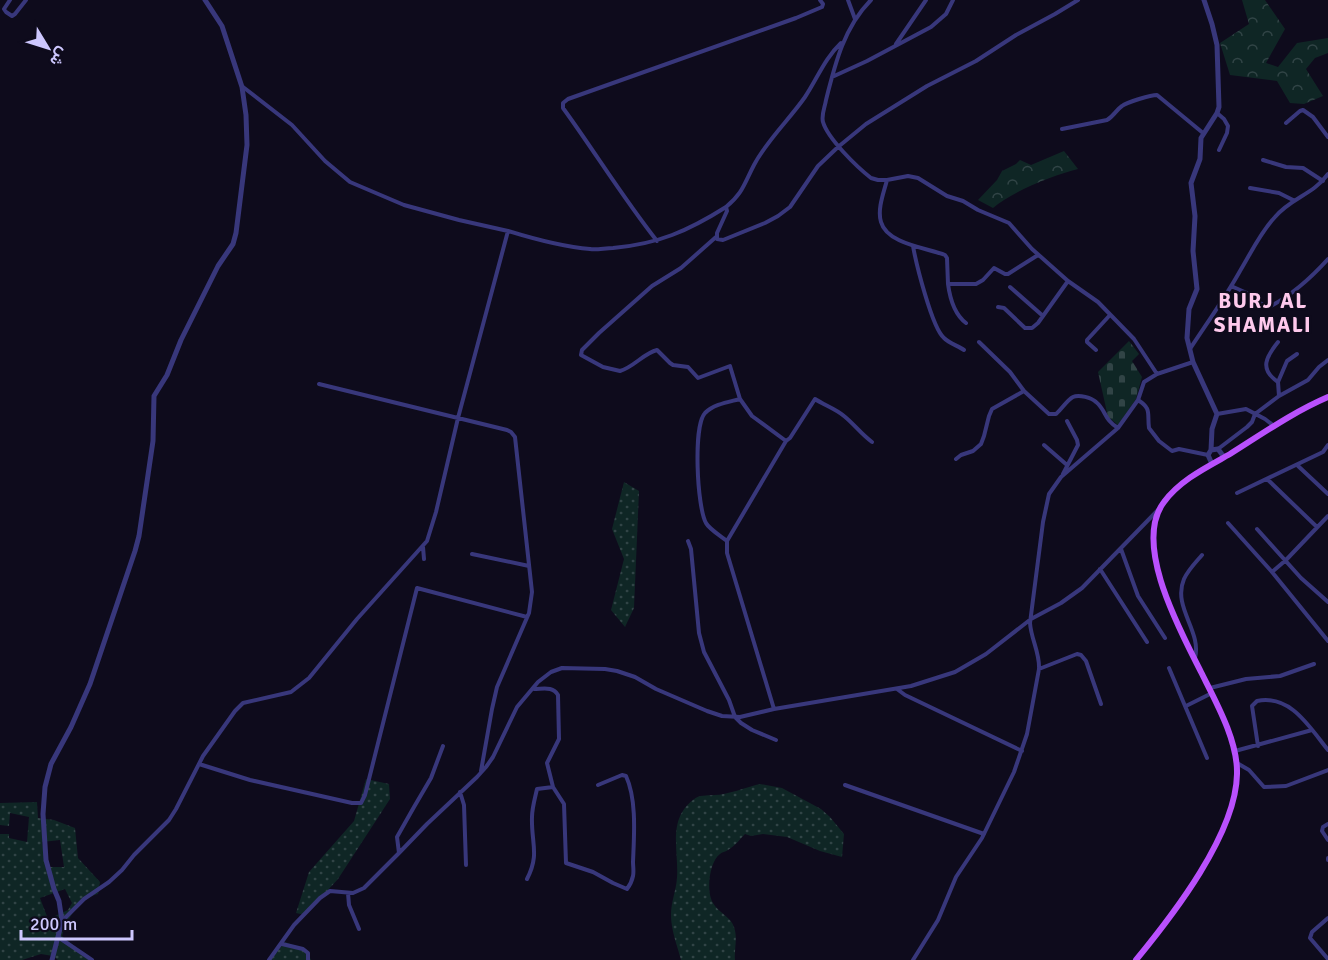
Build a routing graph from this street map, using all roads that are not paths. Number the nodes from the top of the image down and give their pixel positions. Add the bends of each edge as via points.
1 (10, 0) edge
2 (26, 0) edge
3 (205, 0) edge
4 (820, 0) edge
5 (848, 0) edge
6 (871, 0) edge
7 (926, 0) edge
8 (953, 0) edge
9 (1078, 0) edge
10 (1204, 0) edge
11 (855, 19) junction
12 (844, 40) junction
13 (896, 45) junction
14 (832, 78) junction
15 (242, 87) junction
16 (1217, 113) junction
17 (1286, 123) dead end
18 (1062, 129) dead end
19 (1203, 133) junction
20 (1328, 137) edge
21 (838, 147) junction
22 (1219, 150) dead end
23 (1263, 160) dead end
24 (1328, 174) edge
25 (887, 180) junction
26 (1323, 182) junction
27 (1251, 188) dead end
28 (1293, 200) junction
29 (726, 207) junction
30 (508, 231) junction
31 (716, 237) junction
32 (657, 241) junction
33 (913, 245) junction
34 (1038, 255) junction
35 (1328, 259) edge
36 (1068, 281) junction
37 (948, 284) junction
38 (1231, 286) junction
39 (1010, 287) dead end
40 (998, 307) dead end
41 (1110, 315) junction
42 (1043, 316) junction
43 (966, 323) dead end
44 (979, 342) dead end
45 (1278, 342) dead end
46 (1190, 349) junction
47 (964, 350) dead end
48 (1096, 350) dead end
49 (1297, 354) dead end
50 (1328, 360) edge
51 (1193, 362) junction
52 (1157, 375) junction
53 (1278, 382) junction
54 (319, 384) dead end
55 (1024, 392) junction
56 (1279, 396) junction
57 (1328, 397) edge
58 (740, 399) junction
59 (1138, 400) junction
60 (1217, 414) junction
61 (1255, 414) junction
62 (458, 418) junction
63 (1067, 421) dead end
64 (1274, 426) junction
65 (1118, 428) junction
66 (786, 441) junction
67 (872, 442) dead end
68 (1044, 445) dead end
69 (1328, 445) edge
70 (1218, 448) junction
71 (1209, 452) junction
72 (1323, 452) junction
73 (1328, 455) edge
74 (1224, 457) junction
75 (956, 459) dead end
76 (1212, 464) junction
77 (1067, 465) junction
78 (1297, 465) junction
79 (1063, 475) junction
80 (1267, 478) junction
81 (1237, 493) dead end
82 (1328, 494) edge
83 (1158, 510) junction
84 (1328, 516) edge
85 (1228, 523) dead end
86 (1317, 527) junction
87 (1257, 530) dead end
88 (688, 541) dead end
89 (728, 541) junction
90 (423, 547) junction
91 (1121, 549) junction
92 (472, 554) dead end
93 (1202, 555) dead end
94 (424, 559) dead end
95 (1286, 560) junction
96 (529, 566) junction
97 (1100, 569) junction
98 (1272, 572) junction
99 (1328, 602) edge
100 (527, 617) junction
101 (1031, 619) junction
102 (1165, 638) dead end
103 (1328, 641) edge
104 (1147, 642) dead end
105 (1194, 659) junction
106 (1314, 664) dead end
107 (1169, 668) dead end
108 (1039, 669) junction
109 (533, 689) junction
110 (897, 689) junction
111 (1210, 691) junction
112 (1101, 704) dead end
113 (1186, 706) junction
114 (774, 709) junction
115 (735, 717) junction
116 (1312, 730) junction
117 (776, 740) dead end
118 (443, 746) dead end
119 (1258, 746) junction
120 (1328, 750) edge
121 (1022, 751) junction
122 (1235, 751) junction
123 (1207, 758) dead end
124 (1237, 763) junction
125 (199, 764) junction
126 (1328, 770) edge
127 (481, 772) junction
128 (598, 785) dead end
129 (845, 785) dead end
130 (553, 787) junction
131 (460, 792) junction
132 (1328, 824) edge
133 (984, 834) junction
134 (1328, 840) edge
135 (399, 853) junction
136 (466, 866) dead end
137 (527, 879) dead end
138 (348, 893) junction
139 (1328, 918) edge
140 (62, 921) junction
141 (359, 929) dead end
142 (58, 937) junction
143 (282, 944) junction
144 (1327, 958) edge
145 (52, 960) edge
146 (92, 960) edge
147 (269, 960) edge
148 (308, 960) edge
149 (912, 960) edge
150 (1137, 960) edge

1 - 2 street via 4,9 13,15
3 - 15 street via 222,26
4 - 32 street via 822,7 796,18 563,102 563,108
5 - 11 street
6 - 11 street
7 - 13 street
8 - 13 street via 940,20
9 - 21 street via 892,106
10 - 16 street via 1217,45
11 - 12 street
12 - 14 street
12 - 29 street via 761,154 740,193
13 - 14 street
14 - 21 street via 822,118
15 - 30 street via 292,125 350,182 412,207
15 - 140 street via 247,145 235,239 154,396 153,441 135,551 90,684 46,780 42,805 45,850
16 - 19 street
16 - 22 street via 1228,126
17 - 20 street via 1303,110
18 - 19 street via 1107,120 1123,106 1157,95
19 - 46 street via 1191,187 1197,289 1187,318
21 - 25 street via 871,178
21 - 31 street via 815,169 784,212 723,240
23 - 26 street via 1304,168
24 - 26 street
25 - 33 street via 881,222 892,236
25 - 34 street via 918,178 947,196 1005,220
26 - 28 street
27 - 28 street
28 - 38 street via 1272,219
29 - 31 street
29 - 32 street
30 - 32 street via 592,250
30 - 62 street
31 - 58 street via 681,268 652,286 581,354 618,371 655,350 674,365 688,367 698,378 730,366
33 - 37 street via 946,256
33 - 47 street via 935,324 943,338
34 - 36 street
34 - 37 street via 1008,274 994,268 976,284
35 - 38 street via 1293,292 1269,307
36 - 41 street
36 - 42 street
37 - 43 street via 954,308
38 - 46 street
39 - 42 street
40 - 42 street via 1025,328 1035,326
41 - 48 street via 1087,340
41 - 52 street via 1141,348
44 - 55 street
45 - 53 street via 1266,362 1268,372
46 - 51 street
49 - 53 street via 1287,361
50 - 56 street via 1308,380
51 - 52 street
51 - 60 street
52 - 59 street via 1144,382
53 - 56 street
54 - 62 street
55 - 65 street via 1051,415 1073,397 1093,399
55 - 75 street via 992,409 981,444
56 - 61 street
57 - 64 main road
58 - 66 street via 752,416
58 - 89 street via 706,412 698,438 700,499 706,524
59 - 65 street
59 - 71 street via 1148,408 1149,428 1166,447 1172,451
60 - 61 street via 1241,408
60 - 71 street
61 - 64 street
61 - 70 street via 1247,427
62 - 90 street via 430,535
62 - 96 street via 507,430 515,436
63 - 77 street via 1078,443
64 - 74 main road
65 - 79 street
66 - 67 street via 815,399 842,414
66 - 89 street
68 - 77 street
69 - 72 street
70 - 71 street
70 - 74 street
71 - 76 street
72 - 73 street
72 - 78 street
74 - 76 main road
76 - 83 main road via 1177,488
77 - 79 street
78 - 80 street
78 - 82 street
79 - 101 street via 1047,500
80 - 81 street
80 - 86 street
83 - 91 street
83 - 105 main road via 1153,534 1159,575
84 - 86 street
85 - 98 street
86 - 95 street
87 - 95 street
88 - 115 street via 704,652
89 - 114 street via 727,554
90 - 94 street
90 - 125 street via 309,678 291,692 243,704
91 - 97 street
91 - 102 street via 1138,596
92 - 96 street
93 - 105 street via 1184,579 1182,592 1183,607 1197,645
95 - 98 street
95 - 99 street
96 - 100 street via 532,592
97 - 101 street via 1068,599
97 - 104 street
98 - 103 street
100 - 125 street via 417,588 361,803 250,780
100 - 127 street via 497,687
101 - 108 street
101 - 110 street via 967,666
105 - 111 main road
106 - 111 street
107 - 113 street
108 - 112 street via 1081,655
108 - 121 street
109 - 115 street via 545,676 562,668 605,669 634,677 707,711
109 - 127 street via 517,707 493,757
109 - 130 street via 552,689 558,695 559,739 547,763
110 - 114 street
110 - 121 street
111 - 113 street
111 - 122 main road
113 - 123 street
114 - 115 street
115 - 117 street via 752,730
116 - 119 street
116 - 119 street via 1287,705 1273,700 1257,701 1252,709
116 - 120 street
118 - 135 street via 431,778 397,837
119 - 122 street
121 - 133 street
122 - 124 main road
124 - 126 street via 1264,787 1286,786
124 - 150 main road via 1234,800 1219,839 1175,910
125 - 140 street via 169,820 115,876
127 - 131 street
128 - 130 street via 622,775 630,784 635,844 634,874 627,889 566,863 564,804
129 - 133 street
130 - 137 street via 537,789 532,814 535,856
131 - 135 street
131 - 136 street
132 - 134 street via 1322,831
133 - 149 street via 958,873 938,920
135 - 138 street via 364,888
138 - 141 street
138 - 143 street via 325,894
139 - 144 street via 1310,938
140 - 142 street
142 - 145 street
142 - 146 street
143 - 147 street
143 - 148 street via 308,952

